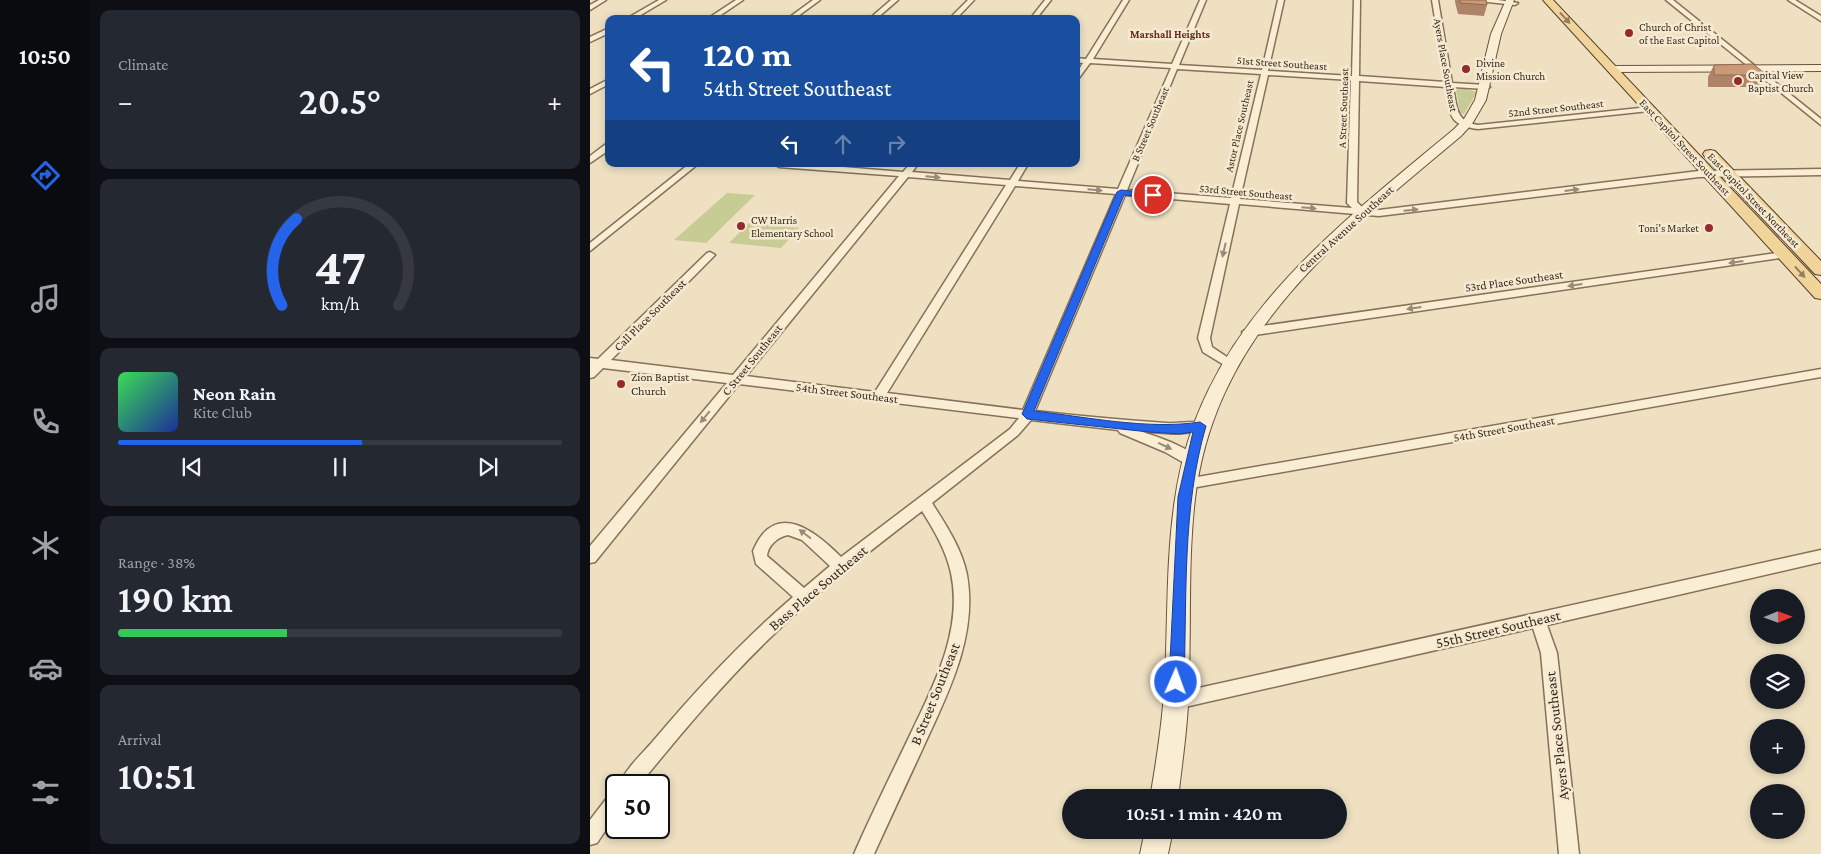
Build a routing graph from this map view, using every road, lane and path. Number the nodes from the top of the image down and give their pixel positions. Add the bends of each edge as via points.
1 (603, 0) edge
2 (663, 0) edge
3 (740, 0) edge
4 (817, 0) edge
5 (895, 0) edge
6 (971, 0) edge
7 (1048, 0) edge
8 (1126, 0) edge
9 (1203, 0) edge
10 (1281, 0) edge
11 (1357, 0) edge
12 (1435, 0) edge
13 (1473, 0) edge
14 (1548, 0) edge
15 (1562, 0) edge
16 (1668, 0) edge
17 (1791, 0) edge
18 (1511, 3) edge
19 (590, 8) edge
20 (636, 15) edge
21 (716, 15) edge
22 (796, 15) edge
23 (877, 15) edge
24 (956, 15) edge
25 (1036, 15) edge
26 (1817, 15) edge
27 (1821, 19) edge
28 (596, 29) dead end
29 (605, 30) edge
30 (605, 32) edge
31 (590, 40) edge
32 (1603, 43) dead end
33 (1080, 60) edge
34 (1088, 61) junction
35 (1615, 63) junction
36 (1174, 67) junction
37 (1821, 68) edge
38 (1629, 69) junction
39 (1753, 69) junction
40 (1264, 73) junction
41 (1080, 74) edge
42 (1355, 79) junction
43 (605, 83) edge
44 (1449, 85) junction
45 (1486, 87) junction
46 (590, 92) edge
47 (1649, 109) junction
48 (1678, 120) dead end
49 (1821, 123) edge
50 (1464, 126) junction
51 (1703, 147) dead end
52 (590, 148) edge
53 (605, 148) edge
54 (605, 149) edge
55 (590, 160) edge
56 (690, 167) edge
57 (826, 167) edge
58 (911, 167) edge
59 (1022, 167) edge
60 (1821, 172) edge
61 (1710, 173) junction
62 (1728, 173) junction
63 (905, 174) junction
64 (1012, 183) junction
65 (1121, 192) junction
66 (1234, 202) junction
67 (1362, 212) junction
68 (590, 248) edge
69 (710, 255) dead end
70 (1784, 255) junction
71 (1821, 270) edge
72 (1821, 294) edge
73 (1248, 332) junction
74 (595, 363) edge
75 (1229, 364) junction
76 (1821, 373) edge
77 (590, 374) edge
78 (736, 379) junction
79 (879, 396) junction
80 (1027, 414) junction
81 (1105, 424) junction
82 (1200, 426) junction
83 (1191, 460) junction
84 (1186, 484) junction
85 (924, 502) junction
86 (1821, 556) edge
87 (590, 557) edge
88 (842, 567) junction
89 (804, 597) junction
90 (1538, 620) junction
91 (1176, 701) junction
92 (637, 774) edge
93 (1165, 789) edge
94 (605, 815) edge
95 (590, 836) edge
96 (1157, 839) edge
97 (864, 854) edge
98 (1154, 854) edge
99 (1569, 854) edge

1 - 19 street
2 - 20 street
3 - 21 street
4 - 22 street
5 - 23 street
6 - 24 street
7 - 25 street
8 - 34 street
9 - 36 street, B Street Southeast
10 - 40 street, Astor Place Southeast
11 - 42 street, A Street Southeast
12 - 44 street, Ayers Place Southeast
13 - 18 street
14 -> 35 main road, East Capitol Street Southeast
15 - 32 main road
16 - 39 street
17 - 26 street
18 - 45 main road, Central Avenue Southeast via 1494,39
26 - 27 street
28 - 29 street
30 - 31 street
33 - 34 street, 51st Street Southeast
34 - 36 street, 51st Street Southeast
34 - 41 street
35 - 38 main road
35 - 47 main road, East Capitol Street Southeast
36 - 40 street, 51st Street Southeast
36 - 65 street, B Street Southeast
37 - 39 main road
38 - 39 main road
38 - 48 main road
39 - 49 street
40 - 42 street, 51st Street Southeast
40 - 66 street, Astor Place Southeast
42 - 44 street, 51st Street Southeast
42 - 67 street, A Street Southeast via 1352,203
43 - 46 street
44 - 45 street, 51st Street Southeast
44 - 50 street, Ayers Place Southeast via 1454,114
45 - 50 main road, Central Avenue Southeast via 1479,106
47 - 50 street, 52nd Street Southeast
47 - 61 main road, East Capitol Street Southeast
50 - 67 main road, Central Avenue Southeast
51 - 62 main road, East Capitol Street Northeast
52 - 53 street
54 - 55 street
56 - 68 street
57 - 63 street, 53rd Street Southeast
58 - 63 street, C Street Southeast
59 - 64 street
60 - 62 street, 53rd Street Southeast
61 - 62 street, 53rd Street Southeast
67 -> 61 street, 53rd Street Southeast via 1413,210
61 - 70 main road, East Capitol Street Southeast
62 - 71 main road, East Capitol Street Northeast
63 -> 64 street, 53rd Street Southeast
63 - 78 street, C Street Southeast
64 -> 65 street, 53rd Street Southeast
64 - 79 street
65 - 66 street, 53rd Street Southeast
65 - 80 street, B Street Southeast
66 -> 67 street, 53rd Street Southeast
66 -> 75 street, Astor Place Southeast via 1204,338 1207,349
67 - 73 main road, Central Avenue Southeast via 1302,267
69 - 74 street, Call Place Southeast
70 -> 72 main road, East Capitol Street Southeast
70 -> 73 street, 53rd Place Southeast
73 - 75 main road, Central Avenue Southeast
74 - 77 street, Call Place Southeast
74 - 78 street, 54th Street Southeast
75 - 82 main road, Central Avenue Southeast
76 - 84 street, 54th Street Southeast
78 - 79 street, 54th Street Southeast
78 -> 87 street, C Street Southeast
79 - 80 street, 54th Street Southeast
80 - 81 street, 54th Street Southeast
80 - 85 street, Bass Place Southeast via 1014,432
81 - 82 street, 54th Street Southeast via 1180,429
81 -> 83 street, 54th Street Southeast via 1146,438
82 - 83 main road, Central Avenue Southeast
83 - 84 main road, Central Avenue Southeast
84 - 91 main road, Central Avenue Southeast
85 - 88 street, Bass Place Southeast
85 - 97 street, B Street Southeast via 948,542 956,563 961,587 959,630 939,692
86 - 90 street, 55th Street Southeast
88 - 89 street, Bass Place Southeast
88 -> 89 street via 804,532 790,528 773,534 762,547 761,559
89 - 92 street, Bass Place Southeast via 753,644
90 - 91 street, 55th Street Southeast
90 - 99 street, Ayers Place Southeast via 1549,653
91 - 93 main road, Central Avenue Southeast
94 - 95 street
96 - 98 main road

